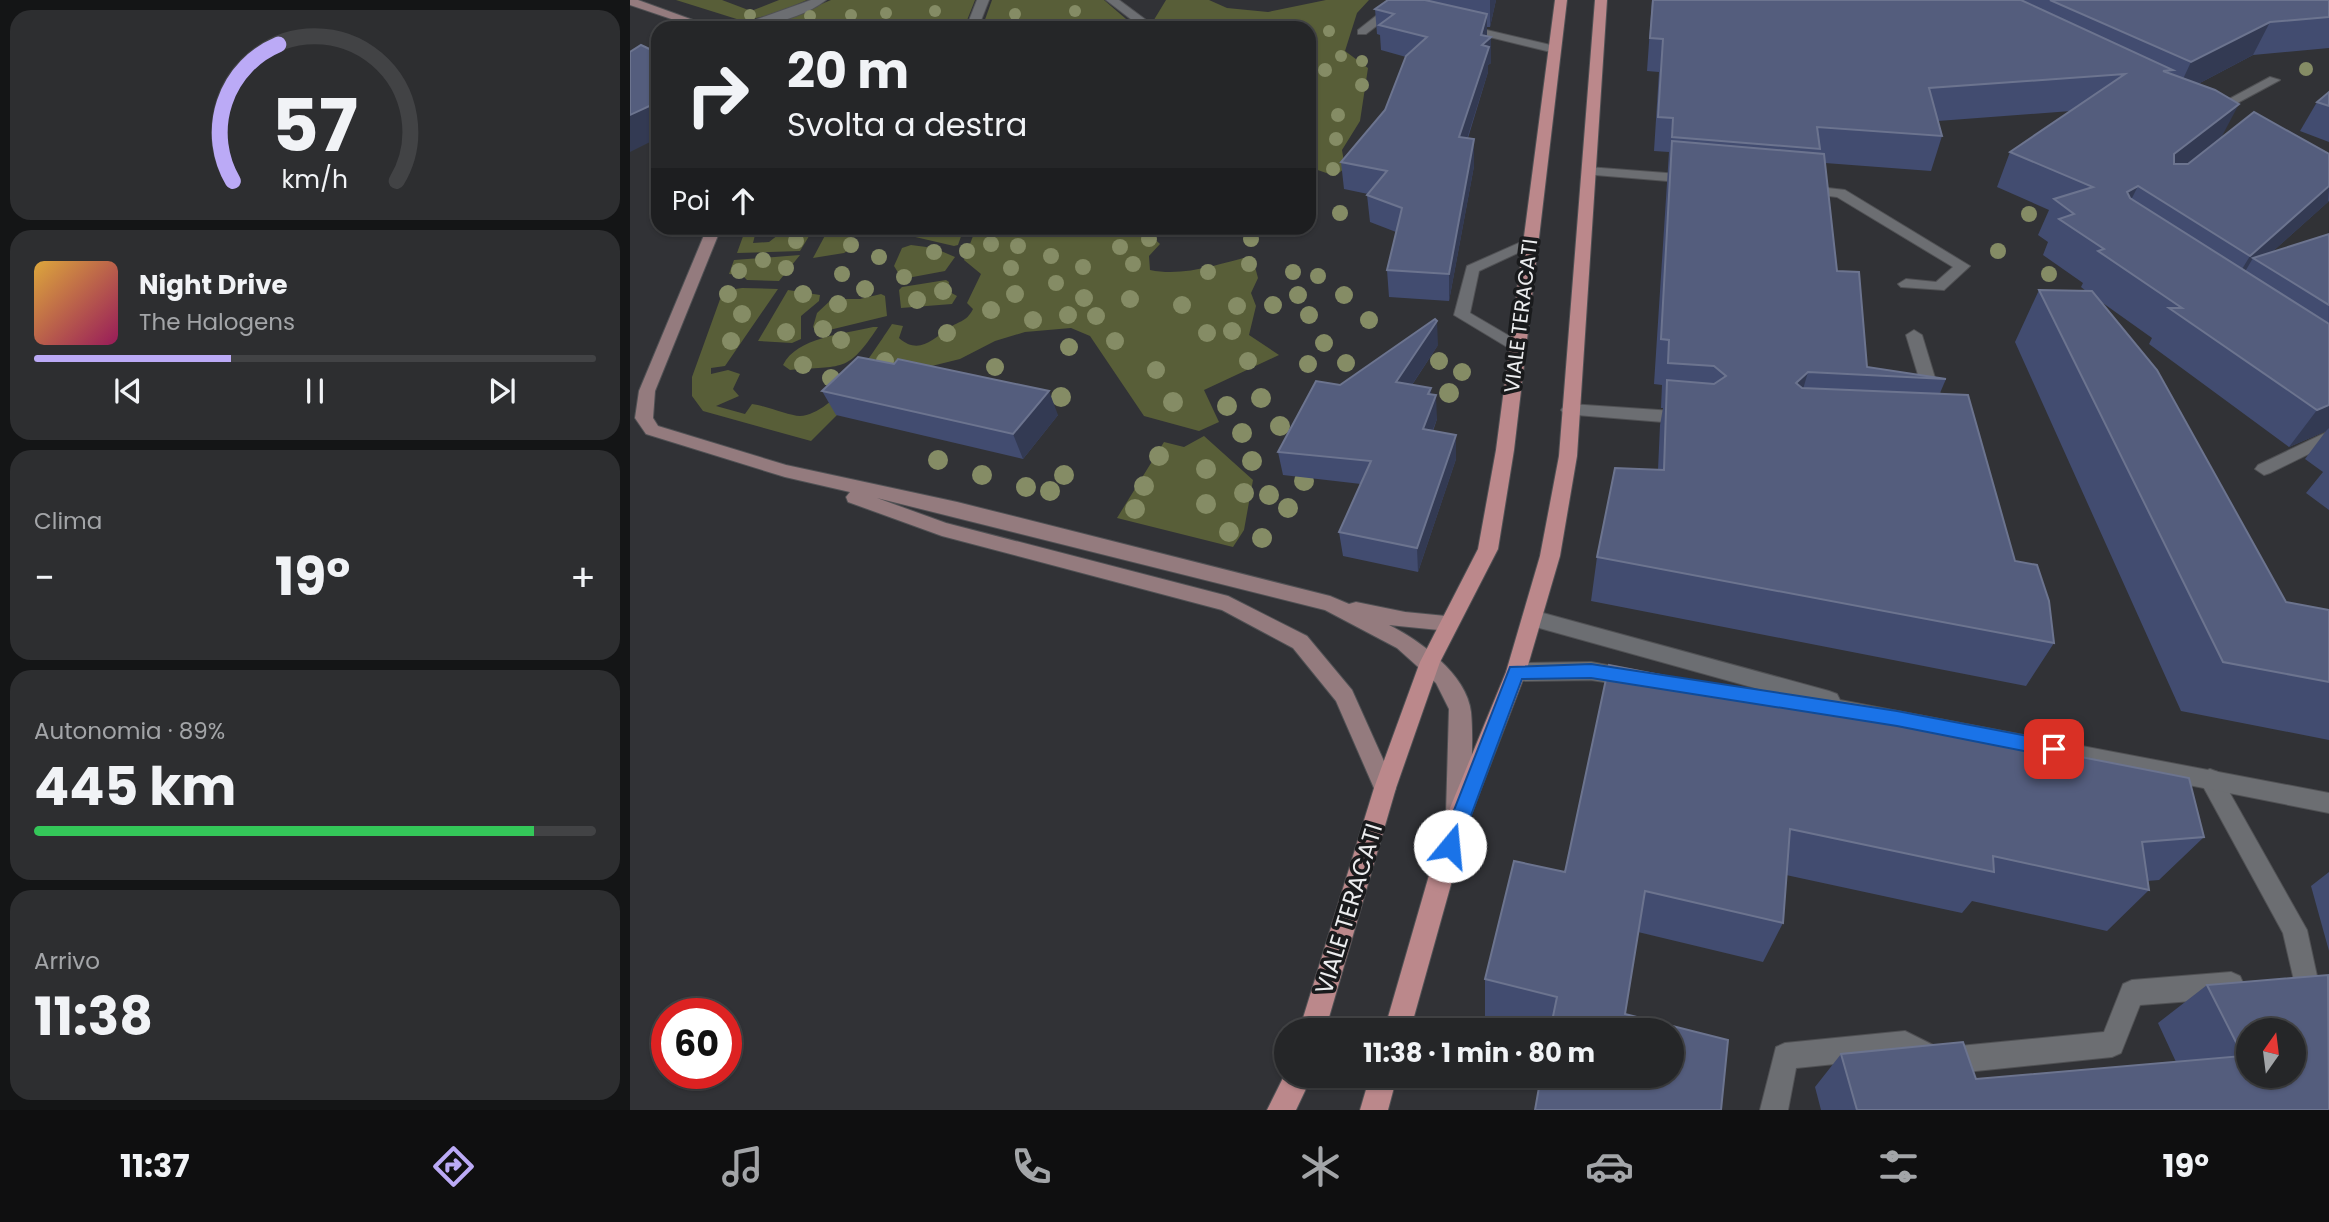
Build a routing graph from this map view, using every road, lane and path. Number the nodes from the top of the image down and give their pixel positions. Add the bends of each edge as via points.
1 (820, 0) edge
2 (983, 0) edge
3 (1112, 0) edge
4 (1561, 0) edge
5 (1601, 0) edge
6 (630, 1) edge
7 (1404, 13) edge
8 (1466, 15) edge
9 (688, 21) edge
10 (764, 21) edge
11 (975, 21) edge
12 (1141, 21) edge
13 (1444, 23) edge
14 (1362, 32) dead end
15 (1556, 42) junction
16 (2274, 80) dead end
17 (2207, 115) edge
18 (1588, 171) junction
19 (1714, 181) edge
20 (1783, 188) edge
21 (711, 235) edge
22 (1530, 242) junction
23 (1906, 284) dead end
24 (1914, 335) dead end
25 (1517, 348) junction
26 (1570, 410) junction
27 (637, 418) edge
28 (1705, 420) edge
29 (1940, 421) edge
30 (2329, 437) edge
31 (2264, 469) dead end
32 (785, 471) junction
33 (1330, 604) junction
34 (1532, 618) junction
35 (1449, 623) junction
36 (1430, 662) junction
37 (1516, 672) junction
38 (1658, 681) edge
39 (1711, 690) edge
40 (1897, 718) junction
41 (2210, 779) junction
42 (1385, 788) junction
43 (2329, 803) edge
44 (1458, 820) junction
45 (2305, 980) junction
46 (2279, 982) edge
47 (2252, 984) edge
48 (1316, 1018) edge
49 (1401, 1018) edge
50 (2329, 1024) edge
51 (1295, 1088) edge
52 (1380, 1088) edge
53 (1281, 1110) edge
54 (1374, 1110) edge
55 (1774, 1110) edge

1 - 10 street
2 - 11 street
3 - 12 street
4 - 15 main road, VIALE TERACATI
5 - 18 main road
6 - 9 main road
7 - 14 street via 1390,10
8 - 15 street
13 - 15 street
15 - 22 main road, VIALE TERACATI
16 - 17 street
18 - 19 street
18 - 26 main road
20 - 23 street via 1826,198 1840,193 1963,266 1939,287
21 - 27 main road
22 - 25 main road, VIALE TERACATI
22 - 25 street via 1472,269 1462,316
24 - 29 street
25 - 35 main road, VIALE TERACATI via 1488,549
26 - 28 street
26 - 34 main road via 1568,456 1550,556
27 - 32 main road via 652,430
30 - 31 street
32 - 33 main road via 957,509
32 - 42 main road via 942,529 1228,604 1300,642 1344,696
33 - 35 main road via 1405,620
33 - 36 main road via 1404,642
34 - 37 main road
34 - 40 street
35 - 36 main road, VIALE TERACATI
36 - 42 main road, VIALE TERACATI
36 - 44 main road via 1444,677 1460,709
37 - 38 street via 1591,671
37 - 44 main road
39 - 40 street
40 - 41 street
41 - 43 street
41 - 45 street via 2295,930
42 - 48 main road, VIALE TERACATI
44 - 49 main road
45 - 46 street
45 - 50 street
47 - 55 street via 2132,993 2112,1044 1937,1062 1905,1044 1785,1056
51 - 53 main road
52 - 54 main road

